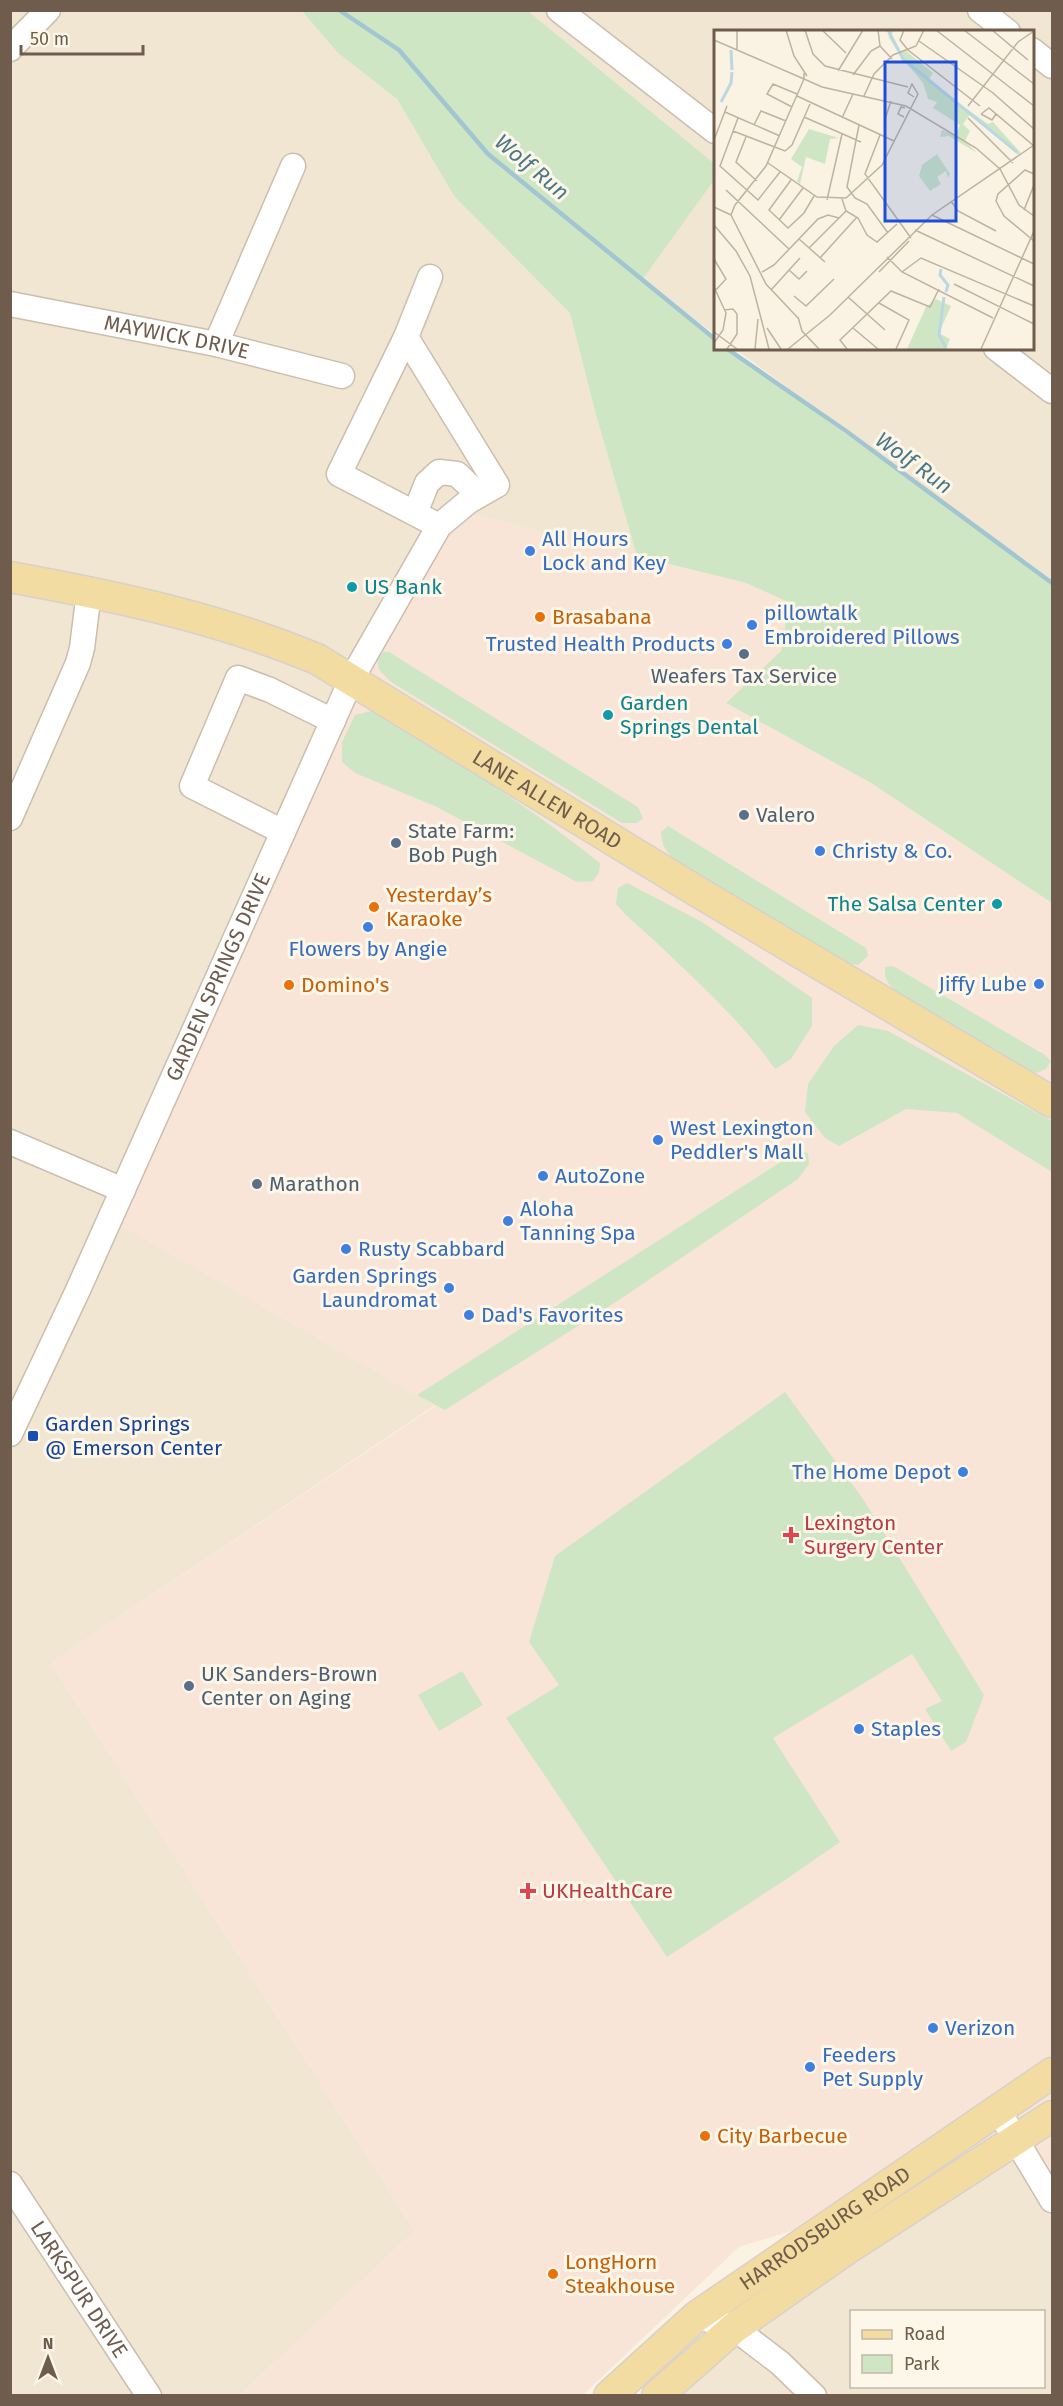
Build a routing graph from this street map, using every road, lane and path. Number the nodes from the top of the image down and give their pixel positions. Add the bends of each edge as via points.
1 (48, 10) edge
2 (560, 10) edge
3 (980, 10) edge
4 (1005, 30) edge
5 (10, 49) edge
6 (1033, 51) edge
7 (1053, 66) edge
8 (714, 130) edge
9 (293, 166) dead end
10 (430, 277) dead end
11 (10, 304) edge
12 (406, 338) junction
13 (216, 344) junction
14 (999, 350) edge
15 (342, 375) dead end
16 (1053, 392) edge
17 (479, 495) junction
18 (415, 513) junction
19 (439, 526) junction
20 (10, 577) edge
21 (89, 592) junction
22 (352, 678) junction
23 (333, 721) junction
24 (10, 818) edge
25 (284, 832) junction
26 (1053, 1102) edge
27 (10, 1142) edge
28 (123, 1190) junction
29 (10, 1434) edge
30 (1053, 2073) edge
31 (998, 2110) junction
32 (1053, 2116) edge
33 (1017, 2140) junction
34 (10, 2184) edge
35 (1053, 2200) edge
36 (698, 2316) junction
37 (734, 2328) junction
38 (149, 2396) edge
39 (609, 2396) edge
40 (657, 2396) edge
41 (814, 2396) edge

1 - 5 street
2 - 8 street
3 - 4 street
6 - 7 street
9 - 13 street
10 - 12 street
11 - 13 street, MAYWICK DRIVE
12 - 17 street via 497,485
12 - 18 street via 339,474
13 - 15 street, MAYWICK DRIVE
14 - 16 street
17 - 18 street via 457,474 439,472 427,483
17 - 19 street
18 - 19 street
19 - 22 street, GARDEN SPRINGS DRIVE
20 - 21 main road, LANE ALLEN ROAD
21 - 22 main road, LANE ALLEN ROAD via 221,624 317,659
21 - 24 street via 78,663
22 - 23 street, GARDEN SPRINGS DRIVE
22 - 26 main road, LANE ALLEN ROAD via 698,892
23 - 25 street, GARDEN SPRINGS DRIVE
23 - 25 street via 238,678 192,786
25 - 28 street, GARDEN SPRINGS DRIVE
27 - 28 street
28 - 29 street, GARDEN SPRINGS DRIVE
30 - 31 main road, HARRODSBURG ROAD
31 - 33 street
31 - 36 main road, HARRODSBURG ROAD
32 - 33 main road, HARRODSBURG ROAD
33 - 35 street
33 - 37 main road, HARRODSBURG ROAD via 844,2251
34 - 38 street, LARKSPUR DRIVE
36 - 37 street
36 - 39 main road, HARRODSBURG ROAD
37 - 40 main road, HARRODSBURG ROAD
37 - 41 street via 780,2363

